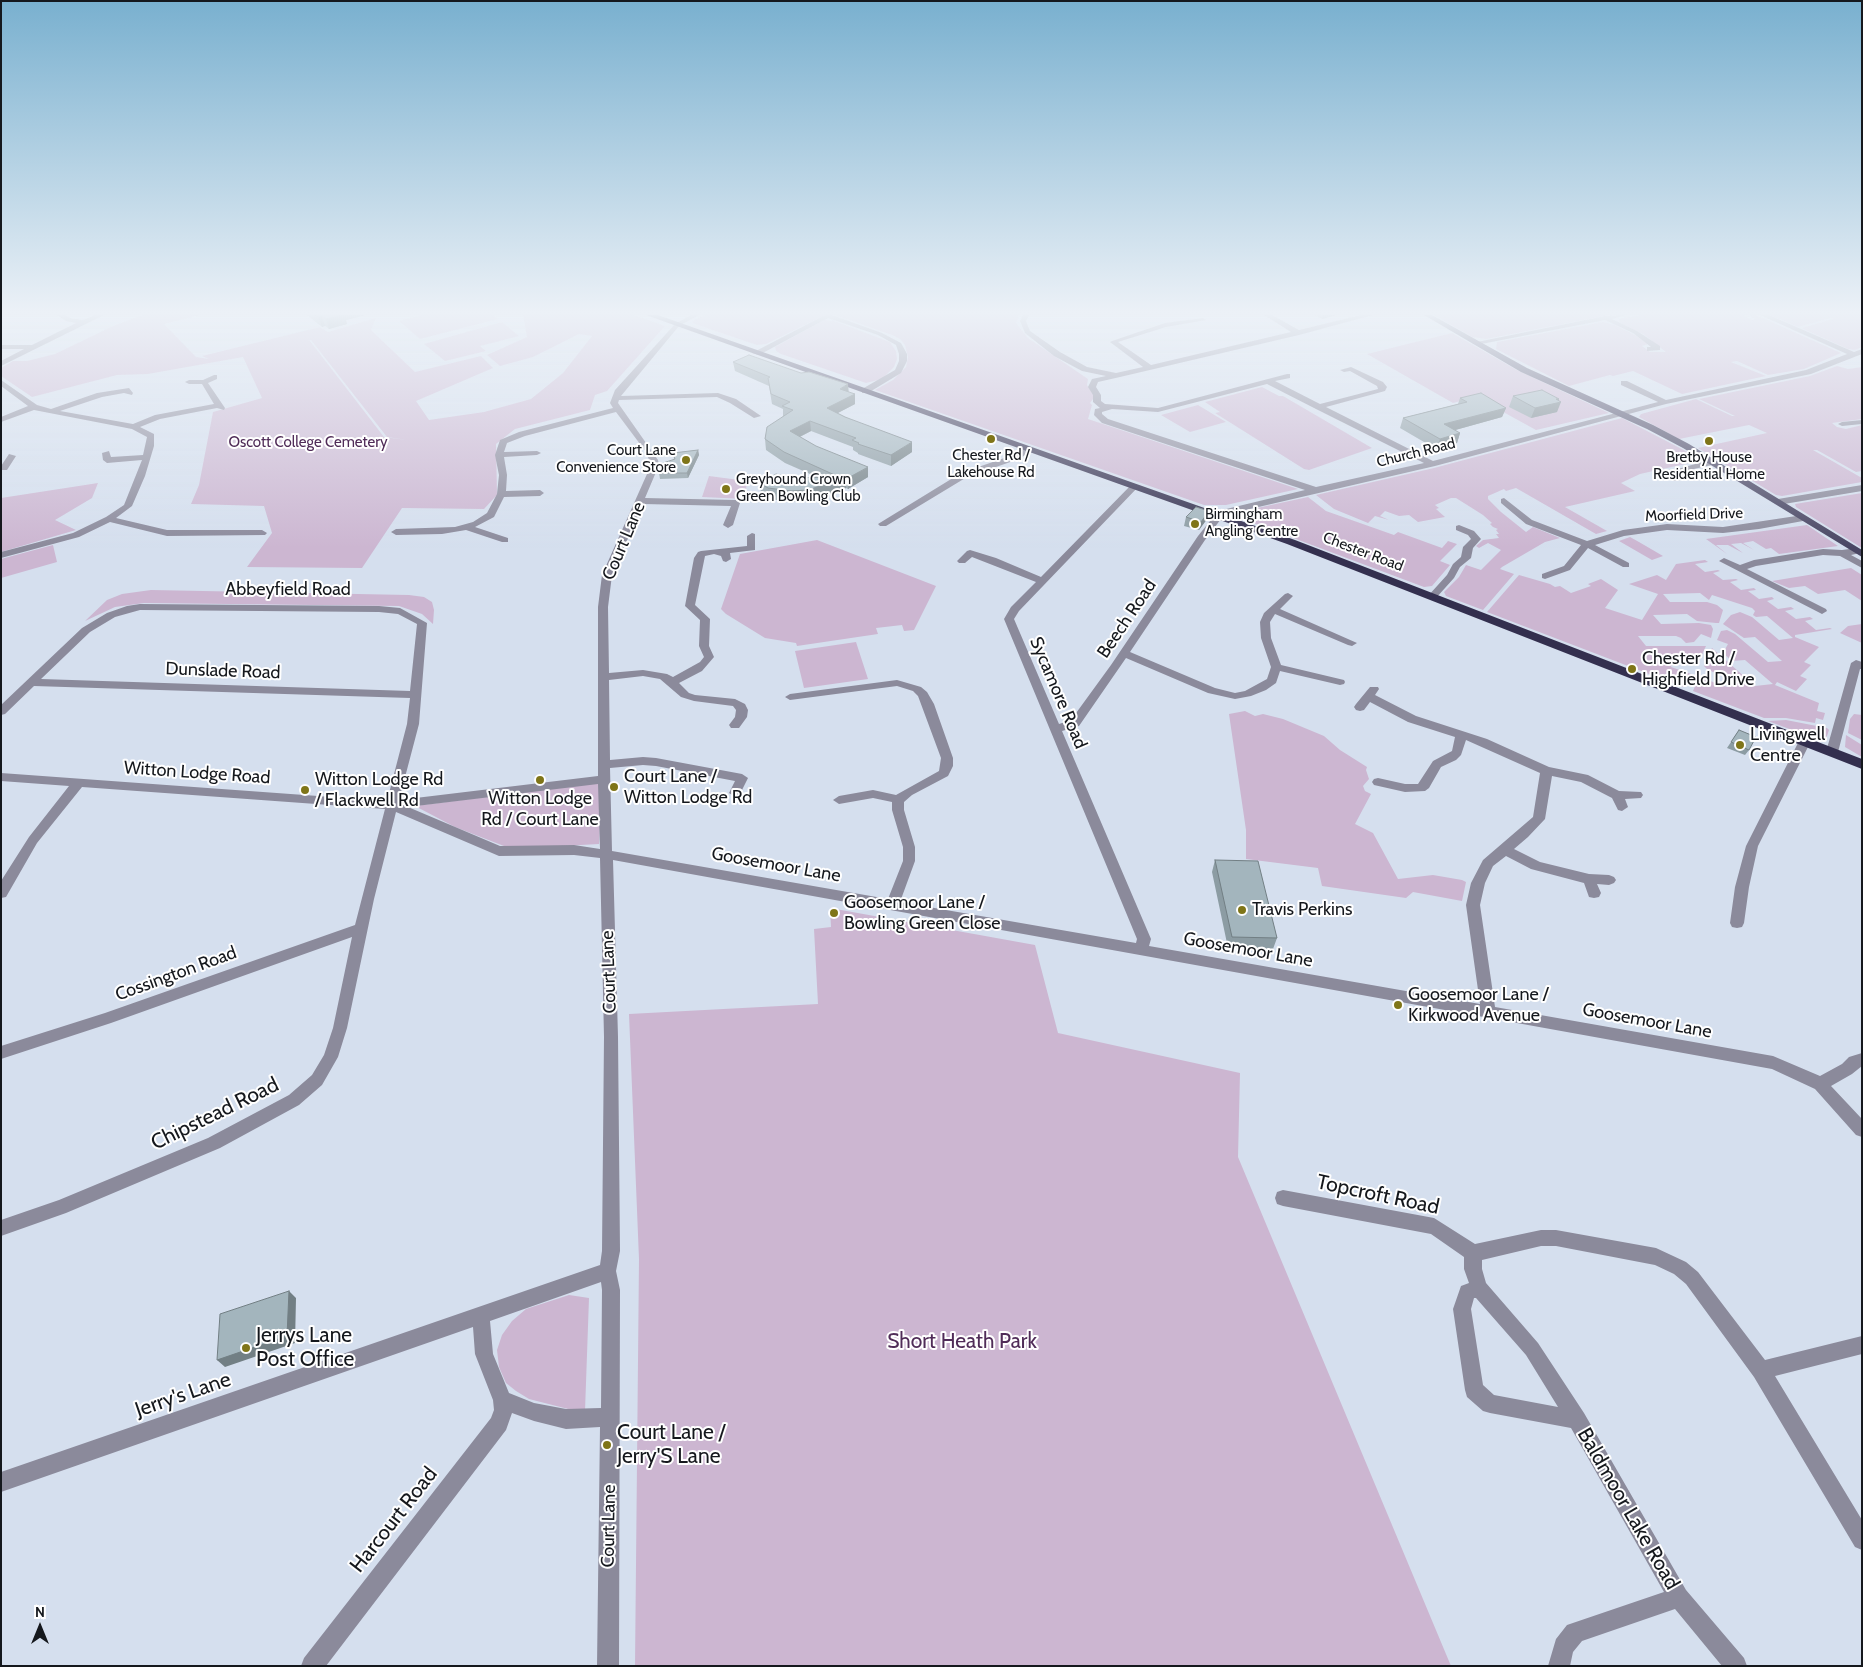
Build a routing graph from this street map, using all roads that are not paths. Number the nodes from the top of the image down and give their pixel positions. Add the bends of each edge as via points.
1 (15, 393) edge
2 (110, 393) edge
3 (211, 393) edge
4 (618, 393) edge
5 (870, 393) edge
6 (1095, 393) edge
7 (1223, 393) edge
8 (1292, 393) edge
9 (1374, 393) edge
10 (1574, 393) edge
11 (1645, 393) edge
12 (1707, 393) edge
13 (615, 398) junction
14 (1665, 402) junction
15 (34, 407) junction
16 (1110, 407) junction
17 (1320, 407) junction
18 (617, 409) junction
19 (52, 412) junction
20 (1621, 414) junction
21 (757, 416) dead end
22 (1, 420) edge
23 (1862, 422) edge
24 (1842, 424) dead end
25 (134, 427) junction
26 (1030, 449) junction
27 (537, 453) dead end
28 (12, 456) dead end
29 (499, 456) junction
30 (147, 457) junction
31 (1713, 462) junction
32 (98, 463) dead end
33 (1432, 464) junction
34 (2, 470) edge
35 (1676, 479) dead end
36 (1135, 486) junction
37 (1862, 488) edge
38 (1316, 491) junction
39 (540, 493) dead end
40 (501, 494) junction
41 (640, 501) junction
42 (1504, 501) dead end
43 (1778, 502) junction
44 (1218, 516) junction
45 (1803, 518) junction
46 (110, 519) junction
47 (883, 524) dead end
48 (728, 525) dead end
49 (468, 527) junction
50 (262, 532) dead end
51 (396, 532) dead end
52 (416, 532) junction
53 (1446, 532) dead end
54 (752, 536) dead end
55 (505, 540) dead end
56 (411, 541) dead end
57 (978, 544) dead end
58 (1587, 544) junction
59 (1859, 552) edge
60 (970, 553) junction
61 (1842, 553) junction
62 (1, 556) edge
63 (962, 561) dead end
64 (1724, 561) dead end
65 (1626, 565) dead end
66 (1862, 565) edge
67 (1739, 569) junction
68 (1545, 576) dead end
69 (1043, 581) junction
70 (1807, 592) dead end
71 (1288, 596) dead end
72 (1433, 596) junction
73 (1793, 596) junction
74 (1273, 610) junction
75 (1822, 611) dead end
76 (1352, 643) dead end
77 (1123, 653) junction
78 (1862, 666) edge
79 (1276, 667) junction
80 (604, 677) junction
81 (1322, 678) junction
82 (30, 682) junction
83 (672, 682) junction
84 (1340, 682) dead end
85 (1319, 689) dead end
86 (415, 695) junction
87 (790, 697) dead end
88 (1360, 707) dead end
89 (1, 711) edge
90 (735, 725) dead end
91 (1055, 729) junction
92 (1462, 734) junction
93 (1805, 741) junction
94 (1832, 752) junction
95 (1862, 764) edge
96 (604, 765) junction
97 (1546, 771) junction
98 (1, 777) edge
99 (604, 780) junction
100 (1376, 781) dead end
101 (78, 782) junction
102 (735, 793) dead end
103 (1617, 795) junction
104 (1637, 795) dead end
105 (839, 800) dead end
106 (898, 800) junction
107 (390, 805) junction
108 (1622, 807) dead end
109 (1504, 849) junction
110 (605, 854) junction
111 (1589, 879) junction
112 (1609, 880) dead end
113 (1, 892) edge
114 (1594, 893) dead end
115 (892, 906) junction
116 (1737, 923) dead end
117 (362, 928) junction
118 (1141, 950) junction
119 (1488, 1012) junction
120 (1, 1052) edge
121 (1862, 1060) edge
122 (1820, 1084) junction
123 (1862, 1130) edge
124 (1283, 1198) dead end
125 (1, 1228) edge
126 (1473, 1253) junction
127 (607, 1271) junction
128 (1479, 1288) junction
129 (481, 1316) junction
130 (1862, 1345) edge
131 (1761, 1370) junction
132 (502, 1400) junction
133 (611, 1415) junction
134 (1577, 1420) junction
135 (1, 1482) edge
136 (1862, 1540) edge
137 (1679, 1597) junction
138 (312, 1666) edge
139 (608, 1666) edge
140 (1559, 1666) edge
141 (1736, 1666) edge

1 - 15 street
2 - 19 street
3 - 25 street via 220,406 158,417
4 - 13 street
5 - 26 highway, Chester Road
6 - 16 street via 1098,403
7 - 16 street via 1166,408
8 - 17 street
9 - 17 street
10 - 20 main road
11 - 14 street
12 - 14 street, Church Road
13 - 18 street, Court Lane
13 - 21 street via 718,395
14 - 20 street, Church Road
15 - 19 street
15 - 22 street
16 - 38 street via 1098,411 1100,418
17 - 33 street
18 - 29 street via 522,434 503,442
18 - 41 street, Court Lane via 654,460 653,472
19 - 25 street
20 - 31 main road
20 - 33 street, Church Road
23 - 24 street
25 - 30 street via 151,436
26 - 36 highway, Chester Road
26 - 47 street via 964,475
27 - 29 street
28 - 34 street
29 - 40 street via 503,475
30 - 32 street via 106,457
30 - 46 street via 128,506
31 - 35 street via 1671,472
31 - 43 main road
33 - 38 street, Church Road
36 - 44 highway, Chester Road
36 - 69 street, Sycamore Road
37 - 43 street
38 - 44 street, Church Road via 1240,507
39 - 40 street
40 - 49 street via 491,515
41 - 48 street via 736,503
41 - 80 street, Court Lane via 607,575 603,607
42 - 58 street via 1529,522
43 - 45 main road
44 - 72 highway, Chester Road
44 - 77 street, Beech Road
45 - 58 street, Moorfield Drive via 1722,530 1660,527 1623,533
45 - 59 main road
46 - 50 street via 167,533 242,537
46 - 62 street via 76,534
49 - 52 street
49 - 55 street via 485,538
51 - 52 street
52 - 56 street
53 - 72 street via 1459,524 1476,540 1468,547 1466,558
54 - 83 street via 752,548 723,555 701,554 690,601 692,610 705,619 704,646 708,661
57 - 60 street
58 - 65 street
58 - 68 street via 1567,568
59 - 61 street
60 - 63 street
60 - 69 street
61 - 66 street
61 - 67 street via 1823,552 1754,563
64 - 67 street
67 - 73 street
69 - 91 street, Sycamore Road via 1009,619
70 - 73 street
71 - 74 street
72 - 93 highway, Chester Road
73 - 75 street
74 - 76 street via 1327,638
74 - 79 street via 1264,630
77 - 79 street via 1212,691 1235,696 1262,688 1272,681
77 - 91 street, Beech Road via 1075,723
78 - 94 street via 1856,663
79 - 81 street
80 - 83 street via 653,674
80 - 96 street, Court Lane
81 - 84 street
81 - 85 street
82 - 86 street, Dunslade Road
82 - 86 street, Abbeyfield Road via 86,630 127,609 379,608 400,611 422,623
82 - 89 street, Abbeyfield Road
83 - 90 street via 694,698 741,706 741,717
86 - 107 street, Abbeyfield Road via 413,724
87 - 106 street via 897,683 923,694 947,758 947,766 934,779
88 - 92 street via 1371,693 1412,719
91 - 118 street, Sycamore Road via 1144,939
92 - 97 street
92 - 100 street via 1457,752 1437,764 1421,788
93 - 94 highway, Chester Road
93 - 116 street via 1752,846
94 - 95 highway, Chester Road
96 - 99 street, Court Lane
96 - 102 street via 656,762 742,778
97 - 103 street via 1584,778
97 - 109 street via 1539,819
98 - 101 street, Witton Lodge Road
99 - 107 street, Witton Lodge Road
99 - 110 street, Court Lane
101 - 107 street, Witton Lodge Road
101 - 113 street via 33,840
103 - 104 street
103 - 108 street
105 - 106 street via 873,794
106 - 115 street via 909,861
107 - 110 street, Witton Lodge Road via 499,851 574,850
107 - 117 street, Chipstead Road
109 - 111 street via 1536,866
109 - 119 street via 1488,864 1478,883 1474,905
110 - 115 street, Goosemoor Lane
110 - 127 street, Court Lane via 611,1037 611,1251
111 - 112 street
111 - 114 street
115 - 118 street, Goosemoor Lane
117 - 120 street, Cossington Road via 106,1019
117 - 125 street, Chipstead Road via 331,1057 317,1080 294,1100 214,1143
118 - 119 street, Goosemoor Lane
119 - 122 street, Goosemoor Lane via 1773,1063
121 - 122 street
122 - 123 street, Goosemoor Lane
124 - 126 street, Topcroft Road via 1434,1226
126 - 128 street, Baldmoor Lake Road
126 - 131 street via 1556,1238 1656,1257 1680,1268 1692,1278
127 - 129 street, Jerry's Lane
127 - 133 street, Court Lane via 611,1290
128 - 134 street, Baldmoor Lake Road via 1532,1350
128 - 134 street, Baldmoor Lake Road via 1467,1292 1462,1309 1474,1390 1490,1404
129 - 132 street via 484,1354
129 - 135 street, Jerry's Lane
130 - 131 street
131 - 136 street
132 - 133 street via 566,1419
132 - 138 street, Harcourt Road via 503,1410 498,1423
133 - 139 street, Court Lane
134 - 137 street, Baldmoor Lake Road
137 - 140 street, Baldmoor Lake Road via 1576,1633 1564,1647
137 - 141 street, Baldmoor Lake Road

